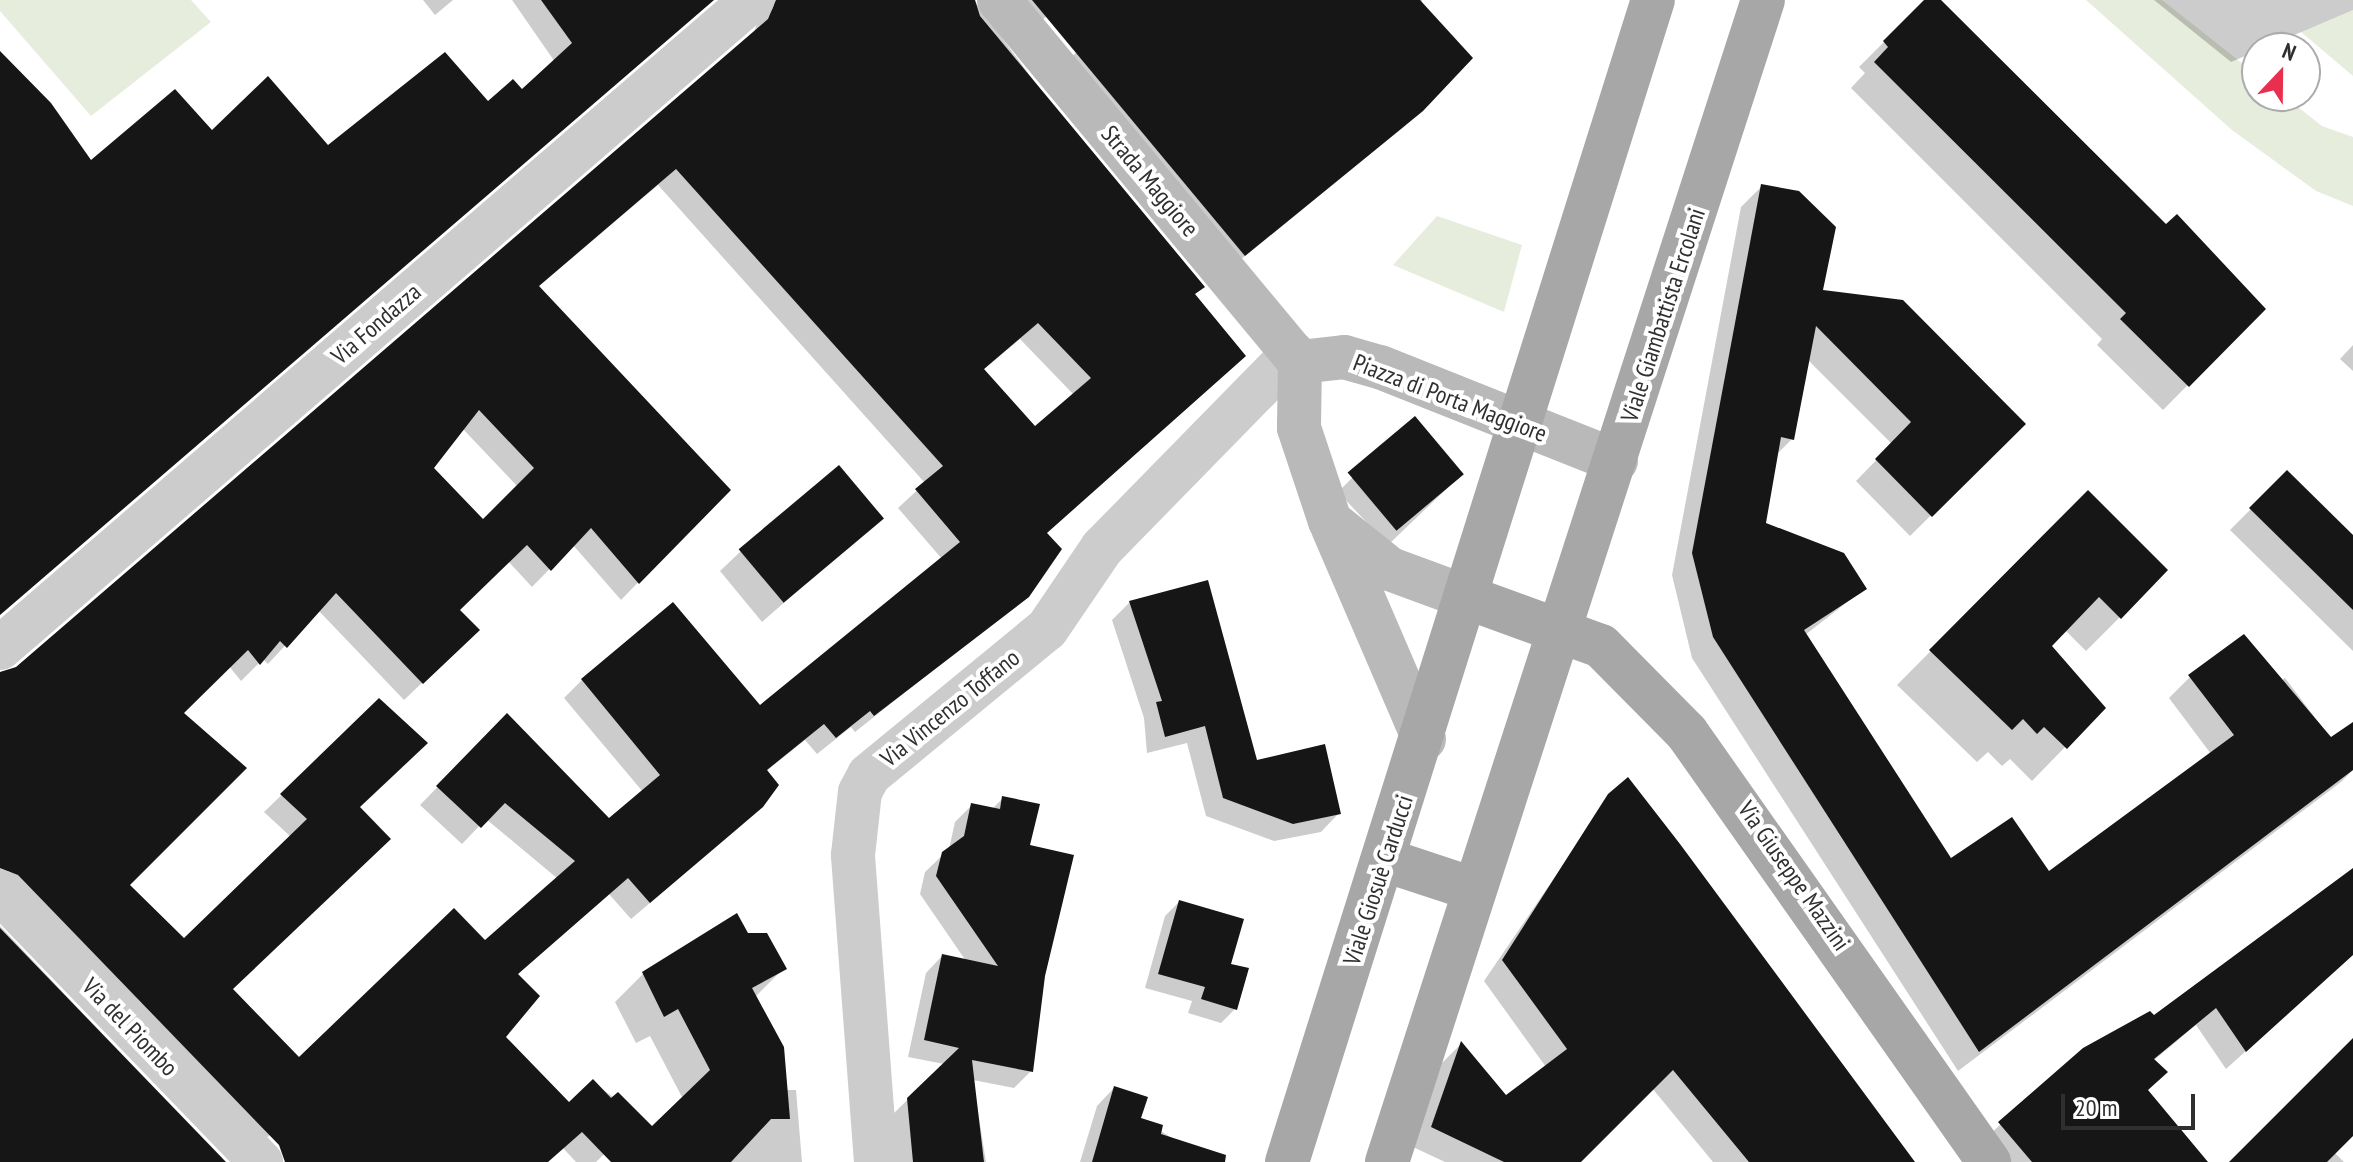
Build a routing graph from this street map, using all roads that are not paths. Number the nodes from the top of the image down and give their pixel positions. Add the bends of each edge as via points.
1 (752, 0) edge
2 (999, 0) edge
3 (1653, 0) edge
4 (1763, 0) edge
5 (1296, 358) junction
6 (1521, 426) junction
7 (1616, 461) junction
8 (1330, 521) junction
9 (1469, 598) junction
10 (1559, 629) junction
11 (0, 648) edge
12 (1424, 739) junction
13 (1385, 860) junction
14 (1473, 889) junction
15 (0, 892) edge
16 (261, 1162) edge
17 (876, 1162) edge
18 (1287, 1162) edge
19 (1387, 1162) edge
20 (1989, 1162) edge

1 - 11 street, Via Fondazza
2 - 5 street, Strada Maggiore
3 - 6 main road
4 - 7 main road, Viale Giambattista Ercolani
5 - 6 street, Piazza di Porta Maggiore via 1344,357
5 - 8 street via 1299,428
5 - 17 street, Via Vincenzo Toffano via 1102,548 1047,629 869,775 860,792 853,855
6 - 7 street, Piazza di Porta Maggiore
6 - 9 main road
7 - 10 main road, Viale Giambattista Ercolani
8 - 9 street via 1390,569
8 - 12 street
9 - 10 main road
9 - 12 main road, Viale Giosuè Carducci
10 - 14 main road
10 - 20 main road, Via Giuseppe Mazzini via 1615,658 1687,733
12 - 13 main road, Viale Giosuè Carducci
13 - 14 main road
13 - 18 main road, Viale Giosuè Carducci
14 - 19 main road
15 - 16 street, Via del Piombo

